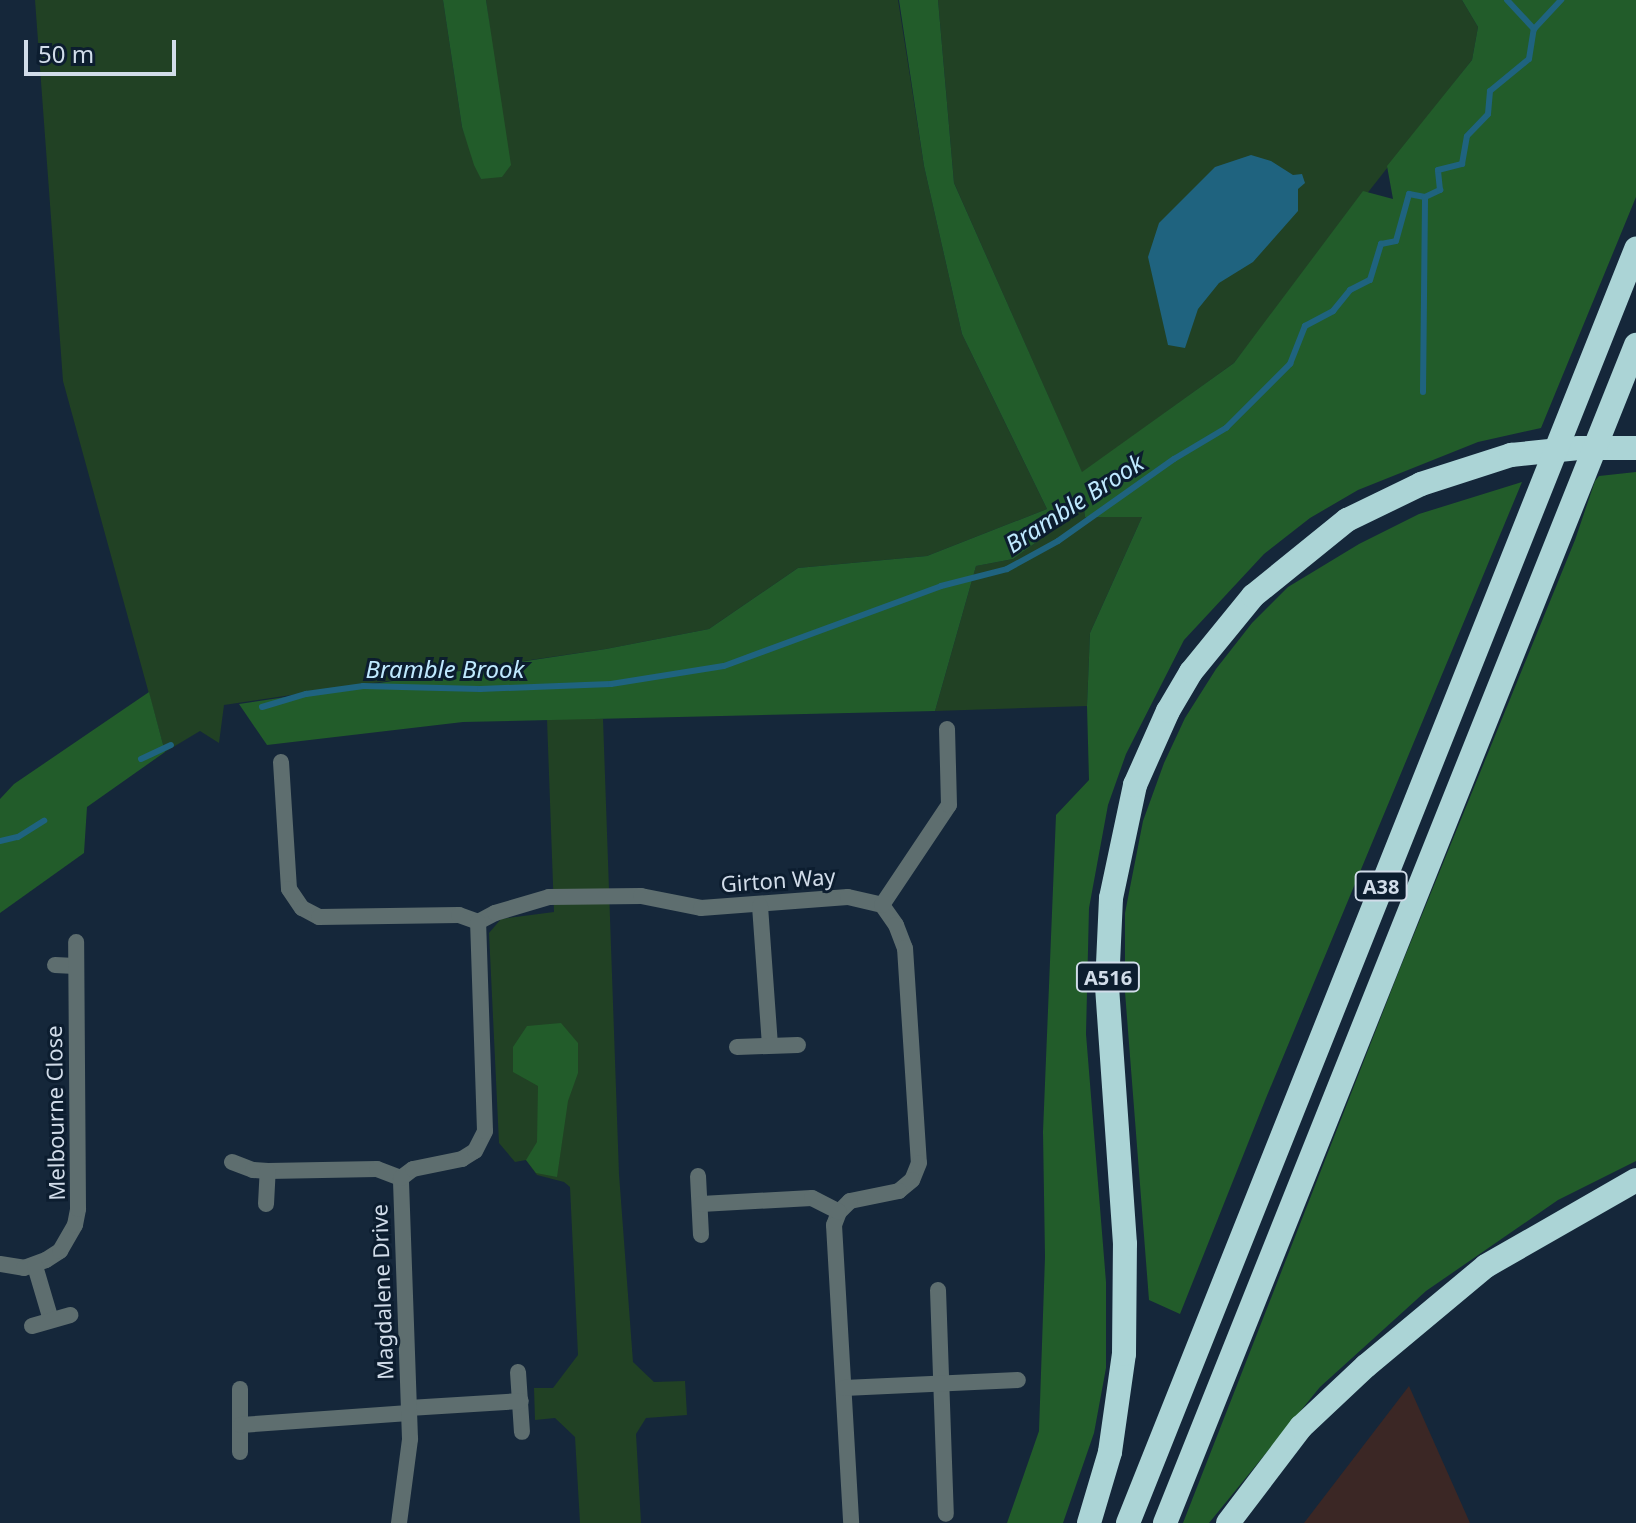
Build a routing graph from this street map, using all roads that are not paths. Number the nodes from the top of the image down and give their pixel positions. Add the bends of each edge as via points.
1 (1636, 249) edge
2 (1636, 345) edge
3 (1629, 448) edge
4 (947, 729) dead end
5 (281, 762) dead end
6 (882, 905) junction
7 (760, 906) junction
8 (478, 922) junction
9 (76, 942) dead end
10 (55, 965) dead end
11 (75, 966) junction
12 (770, 1045) junction
13 (798, 1045) dead end
14 (737, 1047) dead end
15 (232, 1162) dead end
16 (268, 1171) junction
17 (698, 1176) dead end
18 (401, 1178) junction
19 (1636, 1180) edge
20 (266, 1204) dead end
21 (701, 1204) junction
22 (839, 1212) junction
23 (701, 1235) dead end
24 (0, 1264) edge
25 (35, 1266) junction
26 (938, 1290) dead end
27 (70, 1315) dead end
28 (51, 1320) junction
29 (32, 1326) dead end
30 (518, 1372) dead end
31 (1018, 1380) dead end
32 (942, 1382) junction
33 (844, 1388) junction
34 (240, 1389) dead end
35 (521, 1401) junction
36 (409, 1410) junction
37 (241, 1425) junction
38 (522, 1432) dead end
39 (240, 1452) dead end
40 (946, 1514) dead end
41 (399, 1523) edge
42 (851, 1523) edge
43 (1089, 1523) edge
44 (1128, 1523) edge
45 (1165, 1523) edge
46 (1228, 1523) edge

1 - 44 highway, A38
2 - 45 highway, A38
3 - 43 highway, A516 via 1511,455 1421,484 1347,520 1253,596 1208,649 1168,711 1144,760 1116,865 1108,929 1126,1281 1121,1389
4 - 6 street via 949,805
5 - 8 street via 289,889 302,908 319,917 459,915
6 - 7 street, Girton Way via 848,897
6 - 22 street via 905,948 919,1163 912,1180 899,1191 850,1201
7 - 8 street, Girton Way via 701,908 641,896 549,897
7 - 12 street
8 - 18 street, Magdalene Drive via 485,1131 475,1151 462,1159 413,1169
9 - 11 street, Melbourne Close
10 - 11 street
11 - 25 street, Melbourne Close via 78,1209 60,1251
12 - 13 street
12 - 14 street
15 - 16 street
16 - 18 street via 377,1169
16 - 20 street
17 - 21 street
18 - 36 street, Magdalene Drive
19 - 46 highway via 1486,1266 1366,1366 1301,1427
21 - 22 street via 812,1198
21 - 23 street
22 - 33 street via 834,1225
24 - 25 street
25 - 28 street
26 - 32 street
27 - 28 street
28 - 29 street
30 - 35 street
31 - 32 street
32 - 33 street
32 - 40 street
33 - 42 street
34 - 37 street
35 - 36 street
35 - 38 street
36 - 37 street
36 - 41 street, Magdalene Drive
37 - 39 street

